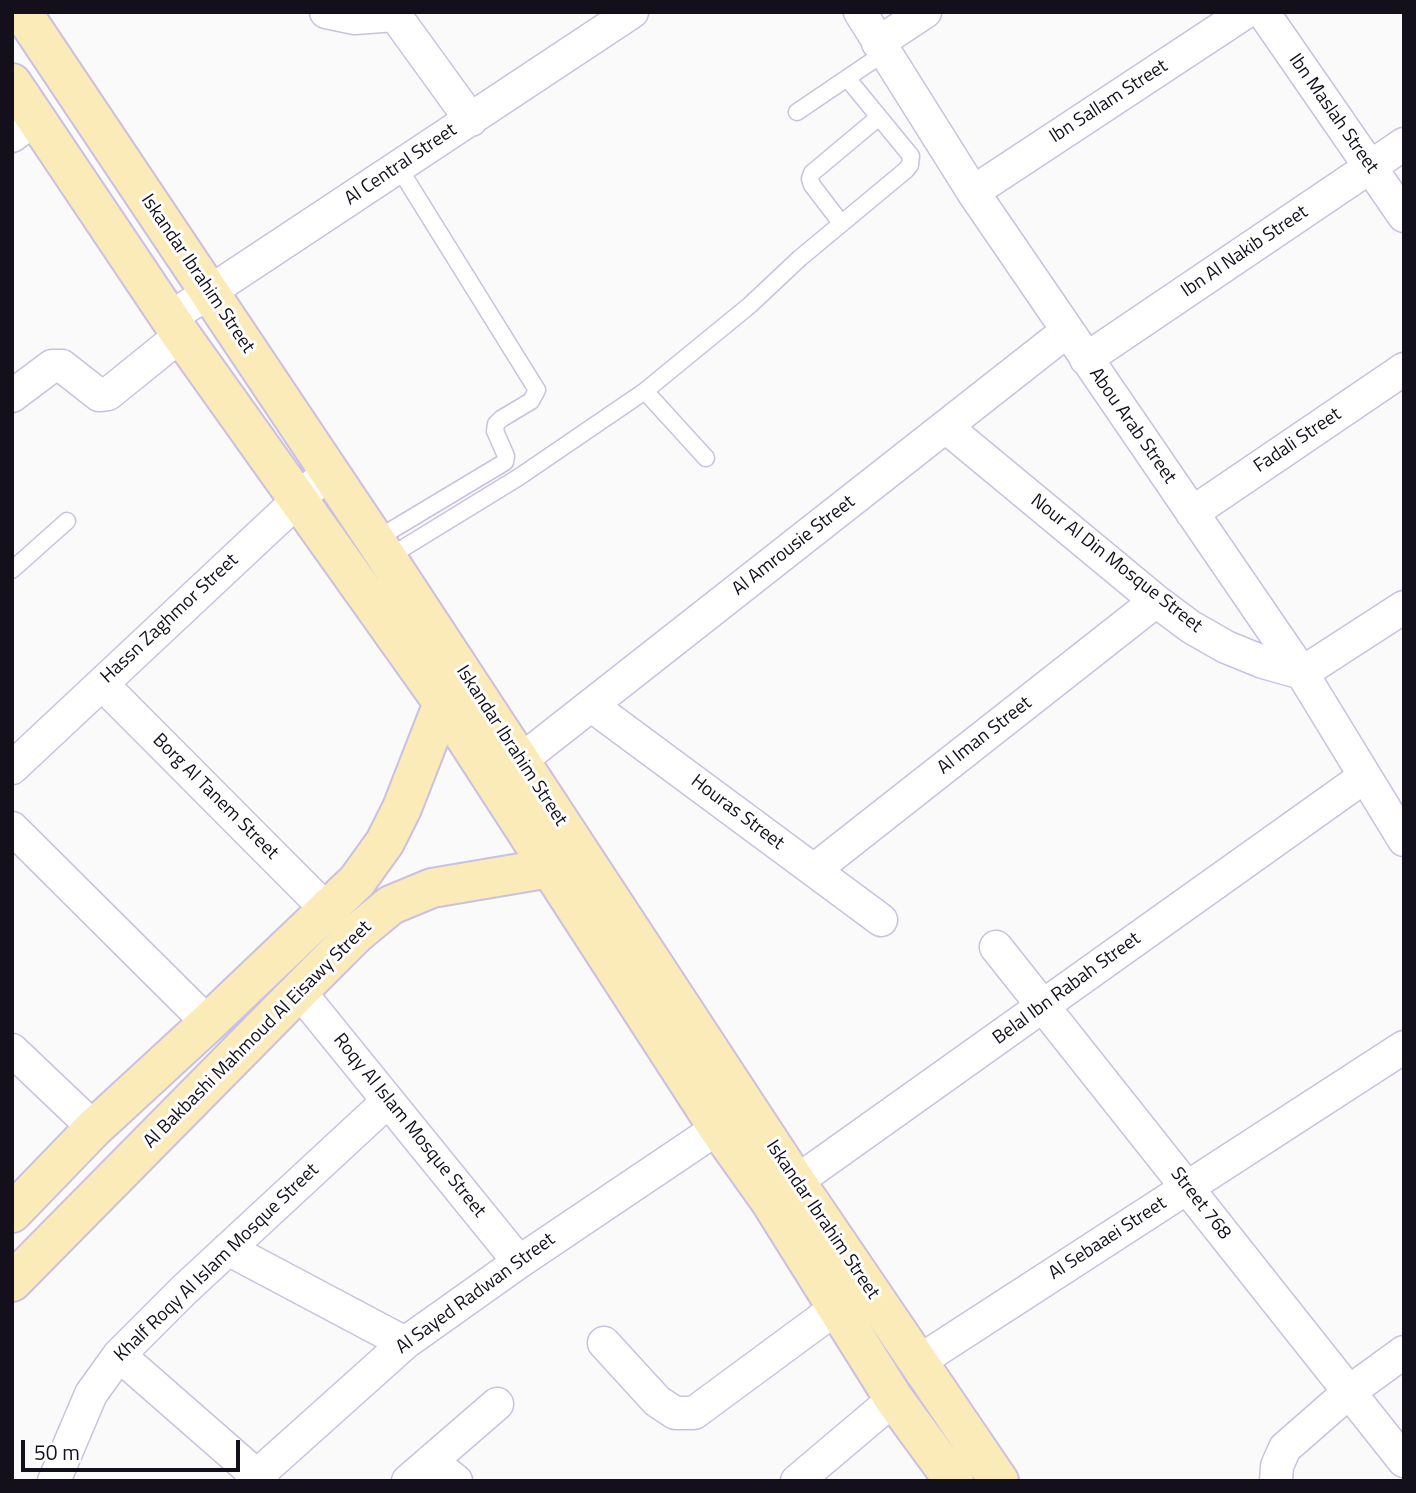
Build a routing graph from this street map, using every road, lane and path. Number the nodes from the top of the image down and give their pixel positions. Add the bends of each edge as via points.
1 (22, 12) edge
2 (326, 12) edge
3 (632, 12) edge
4 (860, 12) edge
5 (925, 12) edge
6 (1246, 12) edge
7 (1263, 12) edge
8 (396, 14) edge
9 (881, 48) junction
10 (847, 78) junction
11 (12, 83) edge
12 (797, 112) dead end
13 (879, 117) junction
14 (471, 120) junction
15 (24, 127) edge
16 (1404, 144) edge
17 (399, 167) junction
18 (1370, 167) junction
19 (973, 192) junction
20 (1404, 216) edge
21 (841, 223) junction
22 (209, 292) junction
23 (176, 326) junction
24 (1067, 331) junction
25 (1086, 359) junction
26 (1404, 369) edge
27 (645, 391) junction
28 (12, 396) edge
29 (946, 427) junction
30 (706, 458) dead end
31 (329, 471) junction
32 (298, 499) junction
33 (1192, 513) junction
34 (68, 521) dead end
35 (381, 549) junction
36 (12, 570) edge
37 (1156, 601) junction
38 (1404, 607) edge
39 (1302, 673) junction
40 (102, 684) junction
41 (443, 703) junction
42 (592, 705) junction
43 (520, 761) junction
44 (12, 768) edge
45 (1364, 777) junction
46 (1400, 826) edge
47 (12, 828) edge
48 (550, 868) junction
49 (814, 870) junction
50 (327, 910) junction
51 (881, 920) dead end
52 (996, 947) dead end
53 (299, 991) junction
54 (1043, 1006) junction
55 (208, 1023) junction
56 (1404, 1047) edge
57 (12, 1050) edge
58 (388, 1101) junction
59 (94, 1128) junction
60 (718, 1128) junction
61 (1186, 1187) junction
62 (783, 1192) junction
63 (12, 1213) edge
64 (228, 1249) junction
65 (519, 1262) junction
66 (12, 1282) edge
67 (835, 1309) junction
68 (405, 1343) junction
69 (604, 1343) dead end
70 (1404, 1352) edge
71 (119, 1355) junction
72 (918, 1362) junction
73 (1349, 1392) junction
74 (894, 1399) junction
75 (497, 1404) dead end
76 (1404, 1461) edge
77 (420, 1471) edge
78 (257, 1479) edge
79 (54, 1481) edge
80 (456, 1481) edge
81 (797, 1481) edge
82 (954, 1481) edge
83 (999, 1481) edge
84 (1276, 1481) edge

1 - 22 street, Iskandar Ibrahim Street
2 - 8 street via 355,18
3 - 14 street, Al Central Street
4 - 9 street, Abou Arab Street
5 - 9 street
6 - 19 street, Ibn Sallam Street
7 - 18 street, Ibn Maslah Street
8 - 14 street
9 - 10 lane
9 - 19 street, Abou Arab Street
10 - 12 lane
10 - 13 lane
11 - 15 street, Iskandar Ibrahim Street
13 - 21 lane via 812,173 812,186
13 - 21 lane via 911,156 911,163
14 - 17 street, Al Central Street
15 - 23 street, Iskandar Ibrahim Street
16 - 18 street, Ibn Al Nakib Street
17 - 22 street, Al Central Street
17 - 35 lane via 537,390 531,401 496,424 505,462
18 - 20 street, Ibn Maslah Street
18 - 25 street, Ibn Al Nakib Street
19 - 24 street, Abou Arab Street
21 - 27 lane
22 - 23 street, Al Central Street
22 - 31 street, Iskandar Ibrahim Street
23 - 28 street, Al Central Street via 108,394 99,395 62,366 52,366
23 - 32 street, Iskandar Ibrahim Street
24 - 25 street, Abou Arab Street
24 - 29 street, Al Amrousie Street
25 - 33 street, Abou Arab Street
26 - 33 street, Fadali Street
27 - 30 lane
27 - 35 lane via 519,477
29 - 37 street, Nour Al Din Mosque Street
29 - 42 street, Al Amrousie Street
31 - 32 street, Hassn Zaghmor Street
31 - 35 street, Iskandar Ibrahim Street
32 - 40 street, Hassn Zaghmor Street
32 - 41 street, Iskandar Ibrahim Street
33 - 39 street, Abou Arab Street
34 - 36 lane
35 - 43 street, Iskandar Ibrahim Street
37 - 39 street, Nour Al Din Mosque Street via 1226,647
37 - 49 street, Al Iman Street
38 - 39 street
39 - 45 street, Abou Arab Street
40 - 44 street, Hassn Zaghmor Street
40 - 50 street, Borg Al Tanem Street
41 - 48 street, Iskandar Ibrahim Street
41 - 50 street, Al Bakbashi Mahmoud Al Eisawy Street via 385,842 357,881
42 - 43 street, Al Amrousie Street
42 - 49 street, Houras Street
43 - 62 street, Iskandar Ibrahim Street
45 - 46 street, Abou Arab Street
45 - 54 street, Belal Ibn Rabah Street
47 - 55 street
48 - 53 street, Al Bakbashi Mahmoud Al Eisawy Street via 432,888 391,905
48 - 60 street, Iskandar Ibrahim Street
49 - 51 street, Houras Street
50 - 55 street, Al Bakbashi Mahmoud Al Eisawy Street
52 - 54 street, Street 768
53 - 58 street, Roqy Al Islam Mosque Street
53 - 66 street, Al Bakbashi Mahmoud Al Eisawy Street
54 - 61 street, Street 768
54 - 62 street, Belal Ibn Rabah Street
55 - 59 street, Al Bakbashi Mahmoud Al Eisawy Street
56 - 61 street, Al Sebaaei Street
57 - 59 street
58 - 64 street, Khalf Roqy Al Islam Mosque Street
58 - 65 street, Roqy Al Islam Mosque Street
59 - 63 street, Al Bakbashi Mahmoud Al Eisawy Street
60 - 62 street, Iskandar Ibrahim Street
60 - 65 street, Al Sayed Radwan Street
61 - 72 street, Al Sebaaei Street
61 - 73 street, Street 768
62 - 67 street, Iskandar Ibrahim Street
62 - 72 street, Iskandar Ibrahim Street
64 - 68 street
64 - 71 street, Khalf Roqy Al Islam Mosque Street
65 - 68 street, Al Sayed Radwan Street
67 - 69 street via 694,1413 675,1413 657,1401
67 - 74 street, Iskandar Ibrahim Street
68 - 78 street, Al Sayed Radwan Street
70 - 73 street
71 - 78 street
71 - 79 street, Khalf Roqy Al Islam Mosque Street via 91,1394
72 - 83 street, Iskandar Ibrahim Street
73 - 76 street, Street 768
73 - 84 street via 1285,1448
74 - 81 street
74 - 82 street, Iskandar Ibrahim Street
75 - 77 street
77 - 80 street

